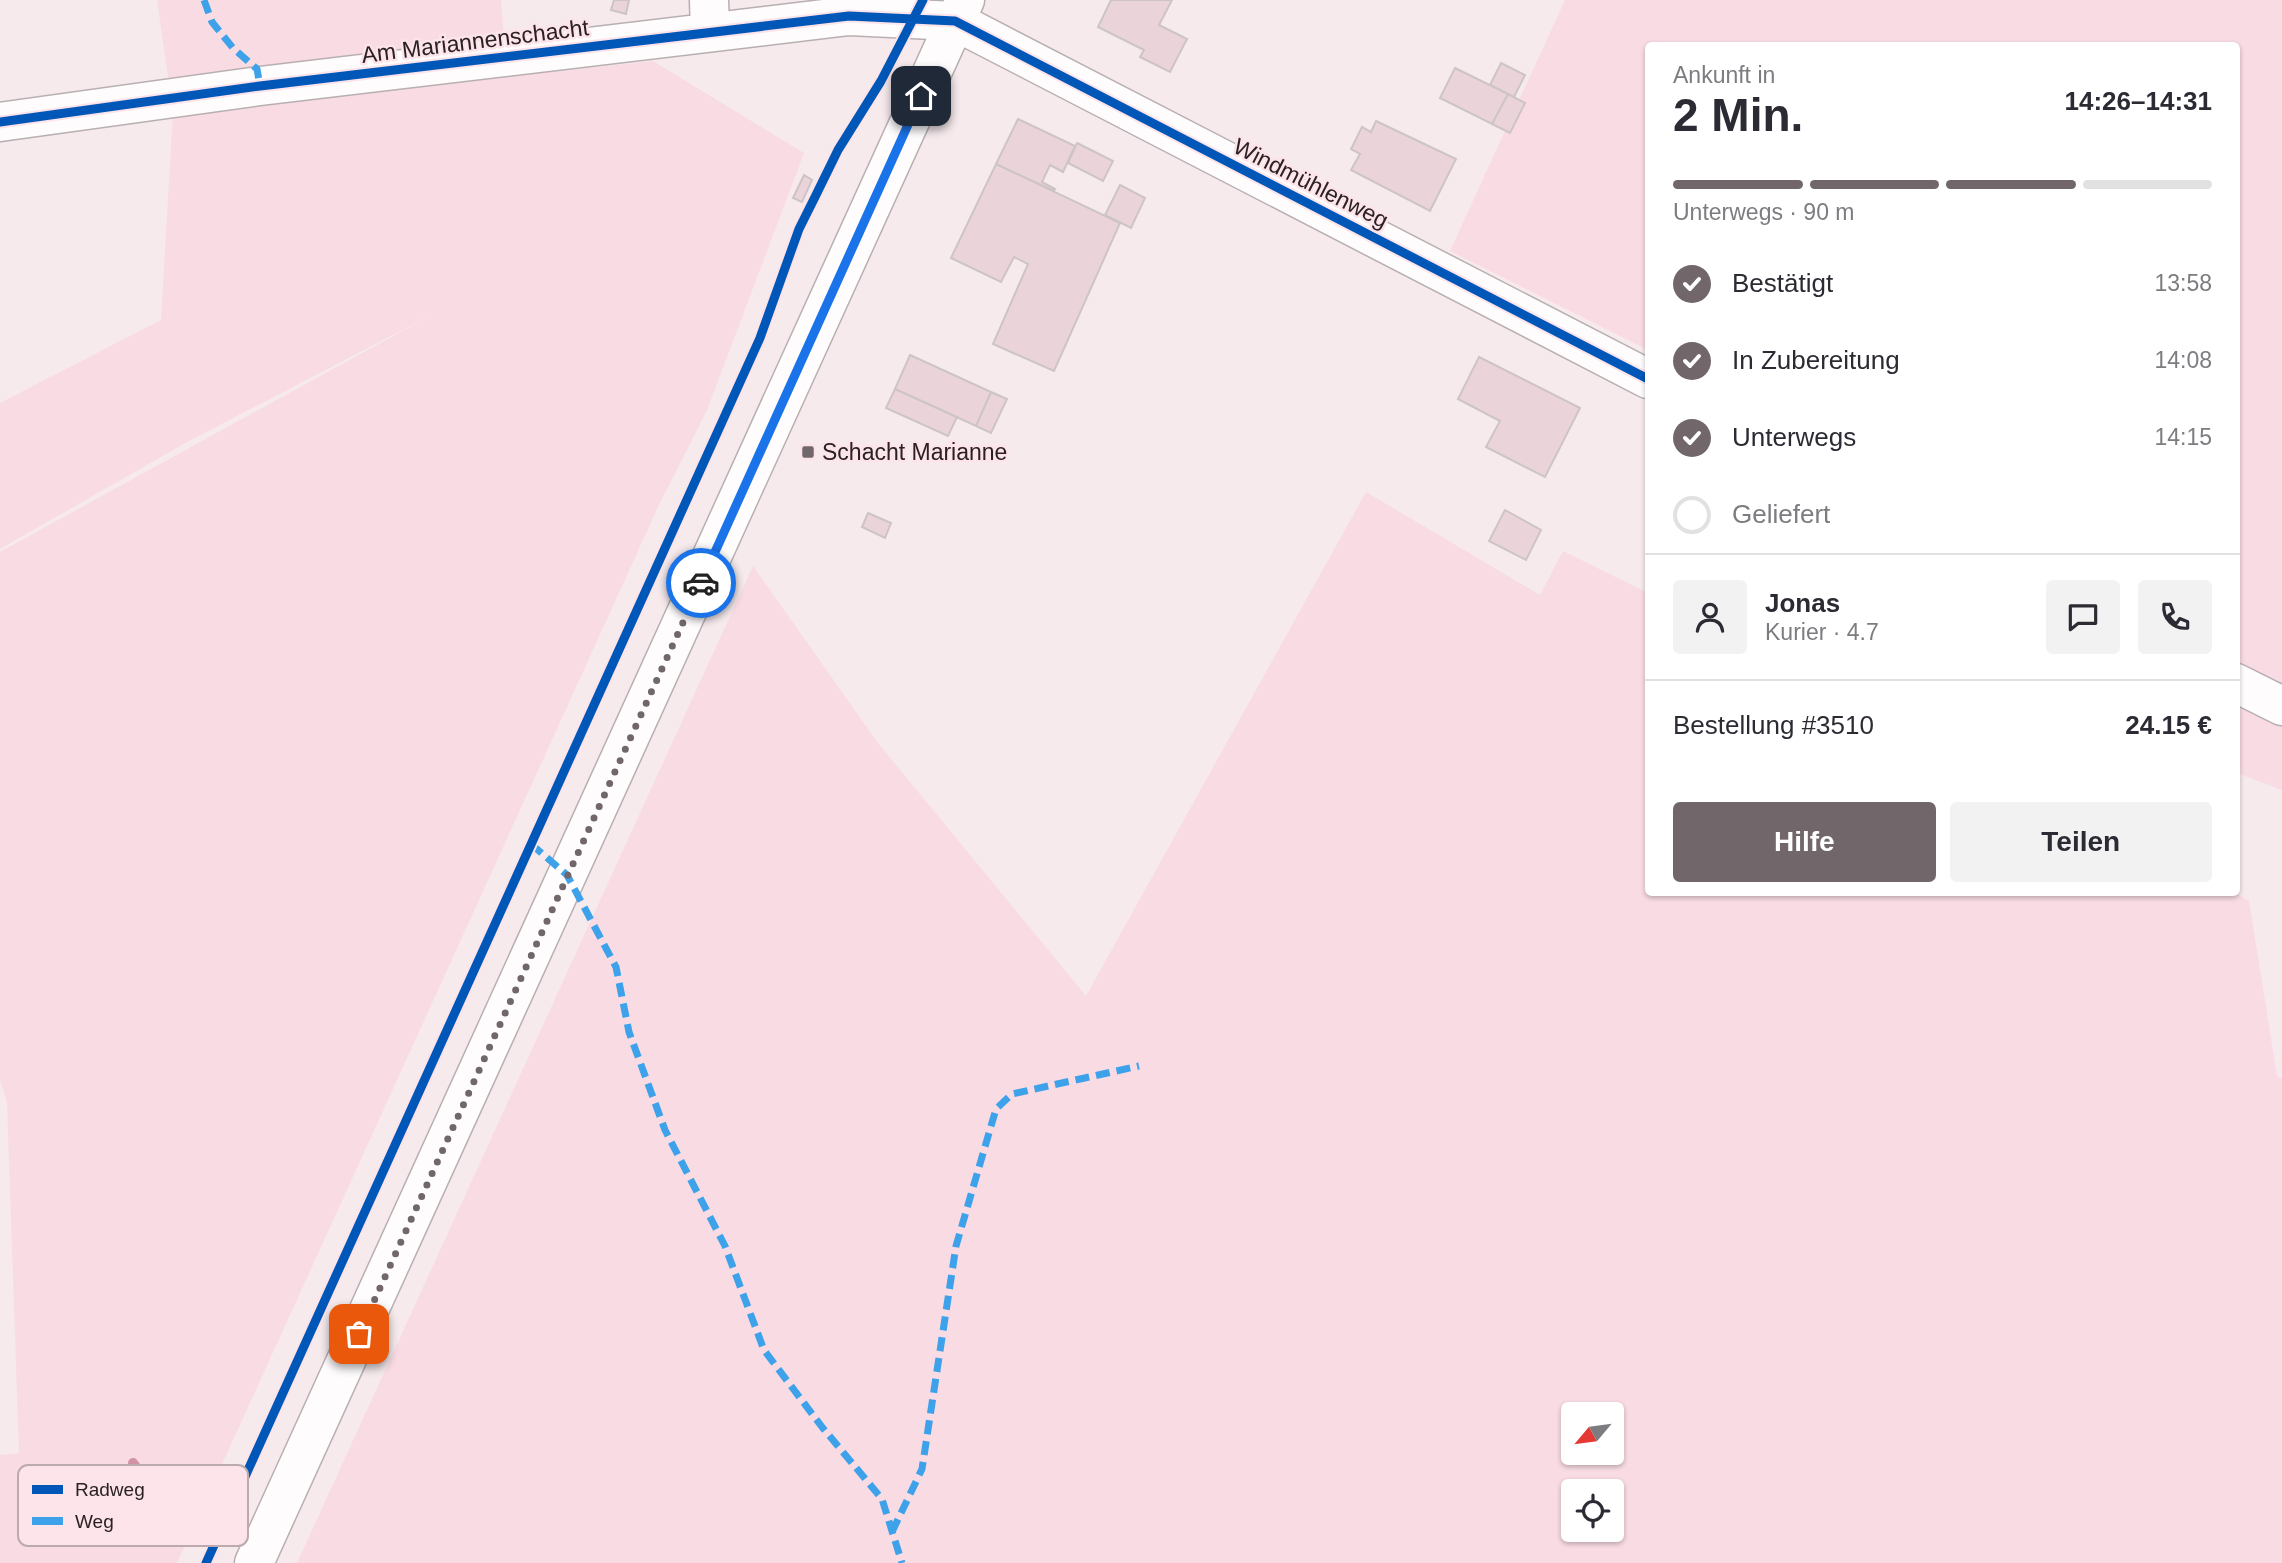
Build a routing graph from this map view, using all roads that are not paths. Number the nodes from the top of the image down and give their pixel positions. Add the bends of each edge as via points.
1 (960, 11) edge
2 (709, 16) edge
3 (0, 122) edge
4 (1645, 377) edge
5 (2240, 685) edge
6 (2282, 706) edge
7 (254, 1563) edge

1 - 2 street, Am Mariannenschacht
1 - 4 street, Windmühlenweg
1 - 7 street
2 - 3 street, Am Mariannenschacht
5 - 6 street

